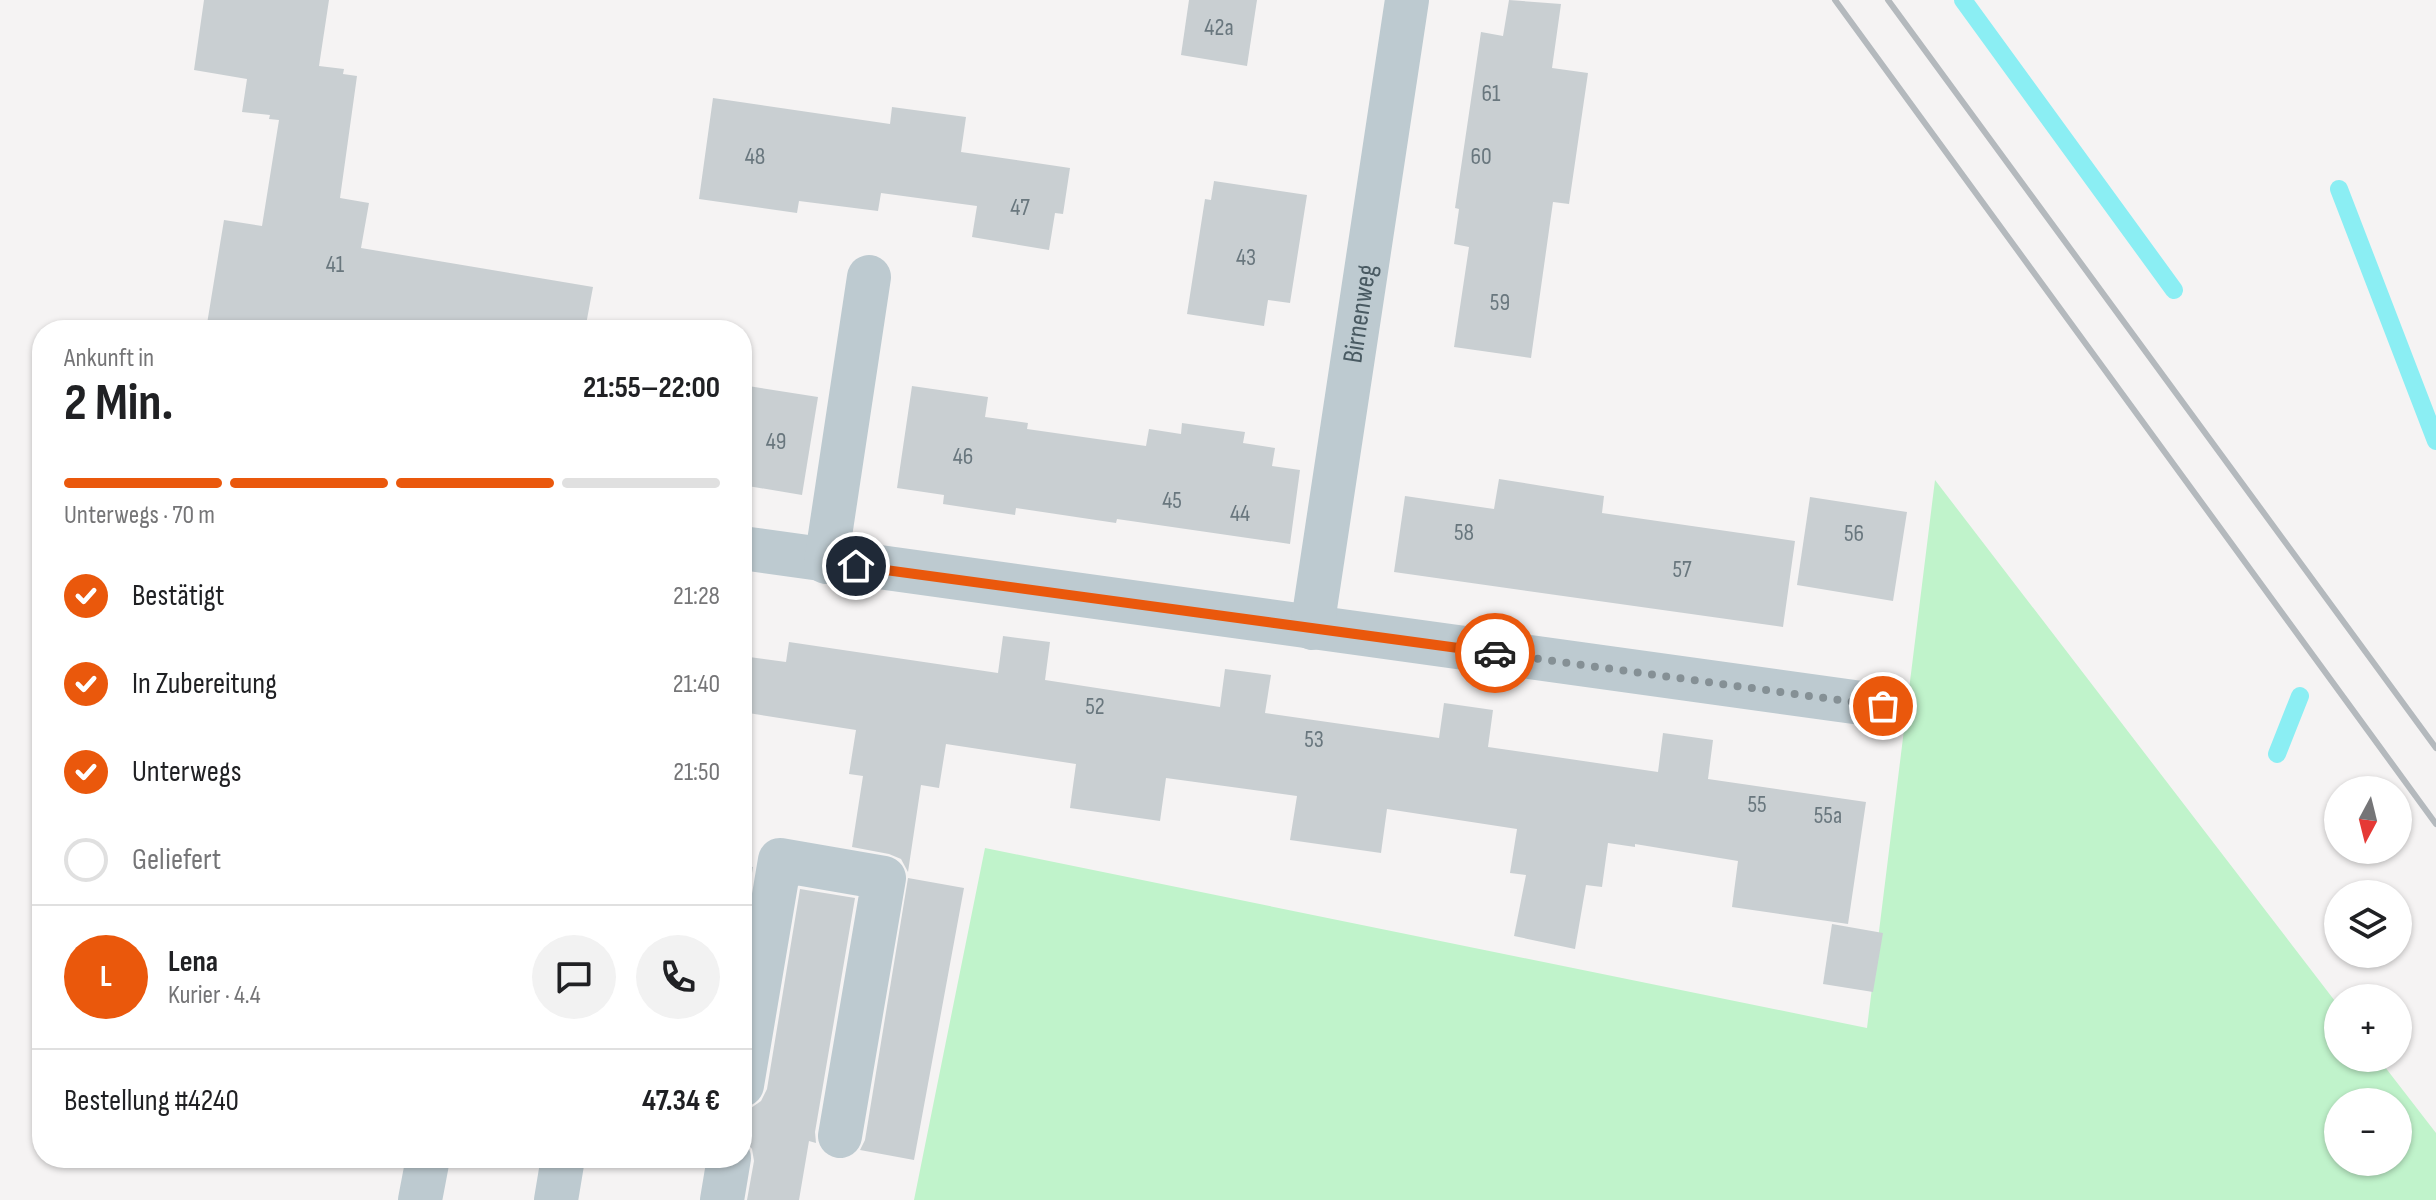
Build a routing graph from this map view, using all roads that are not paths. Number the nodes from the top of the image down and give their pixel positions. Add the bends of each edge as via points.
1 (1407, 0) edge
2 (869, 277) dead end
3 (752, 550) edge
4 (826, 562) junction
5 (1312, 628) junction
6 (1883, 706) dead end
7 (752, 1026) edge
8 (840, 1136) dead end
9 (426, 1168) edge
10 (561, 1168) edge
11 (727, 1168) edge
12 (420, 1200) edge
13 (556, 1200) edge
14 (722, 1200) edge

1 - 5 street, Birnenweg
2 - 4 street
3 - 4 street
4 - 5 street
5 - 6 street
7 - 8 street via 780,860 884,878
9 - 12 street
10 - 13 street
11 - 14 street

